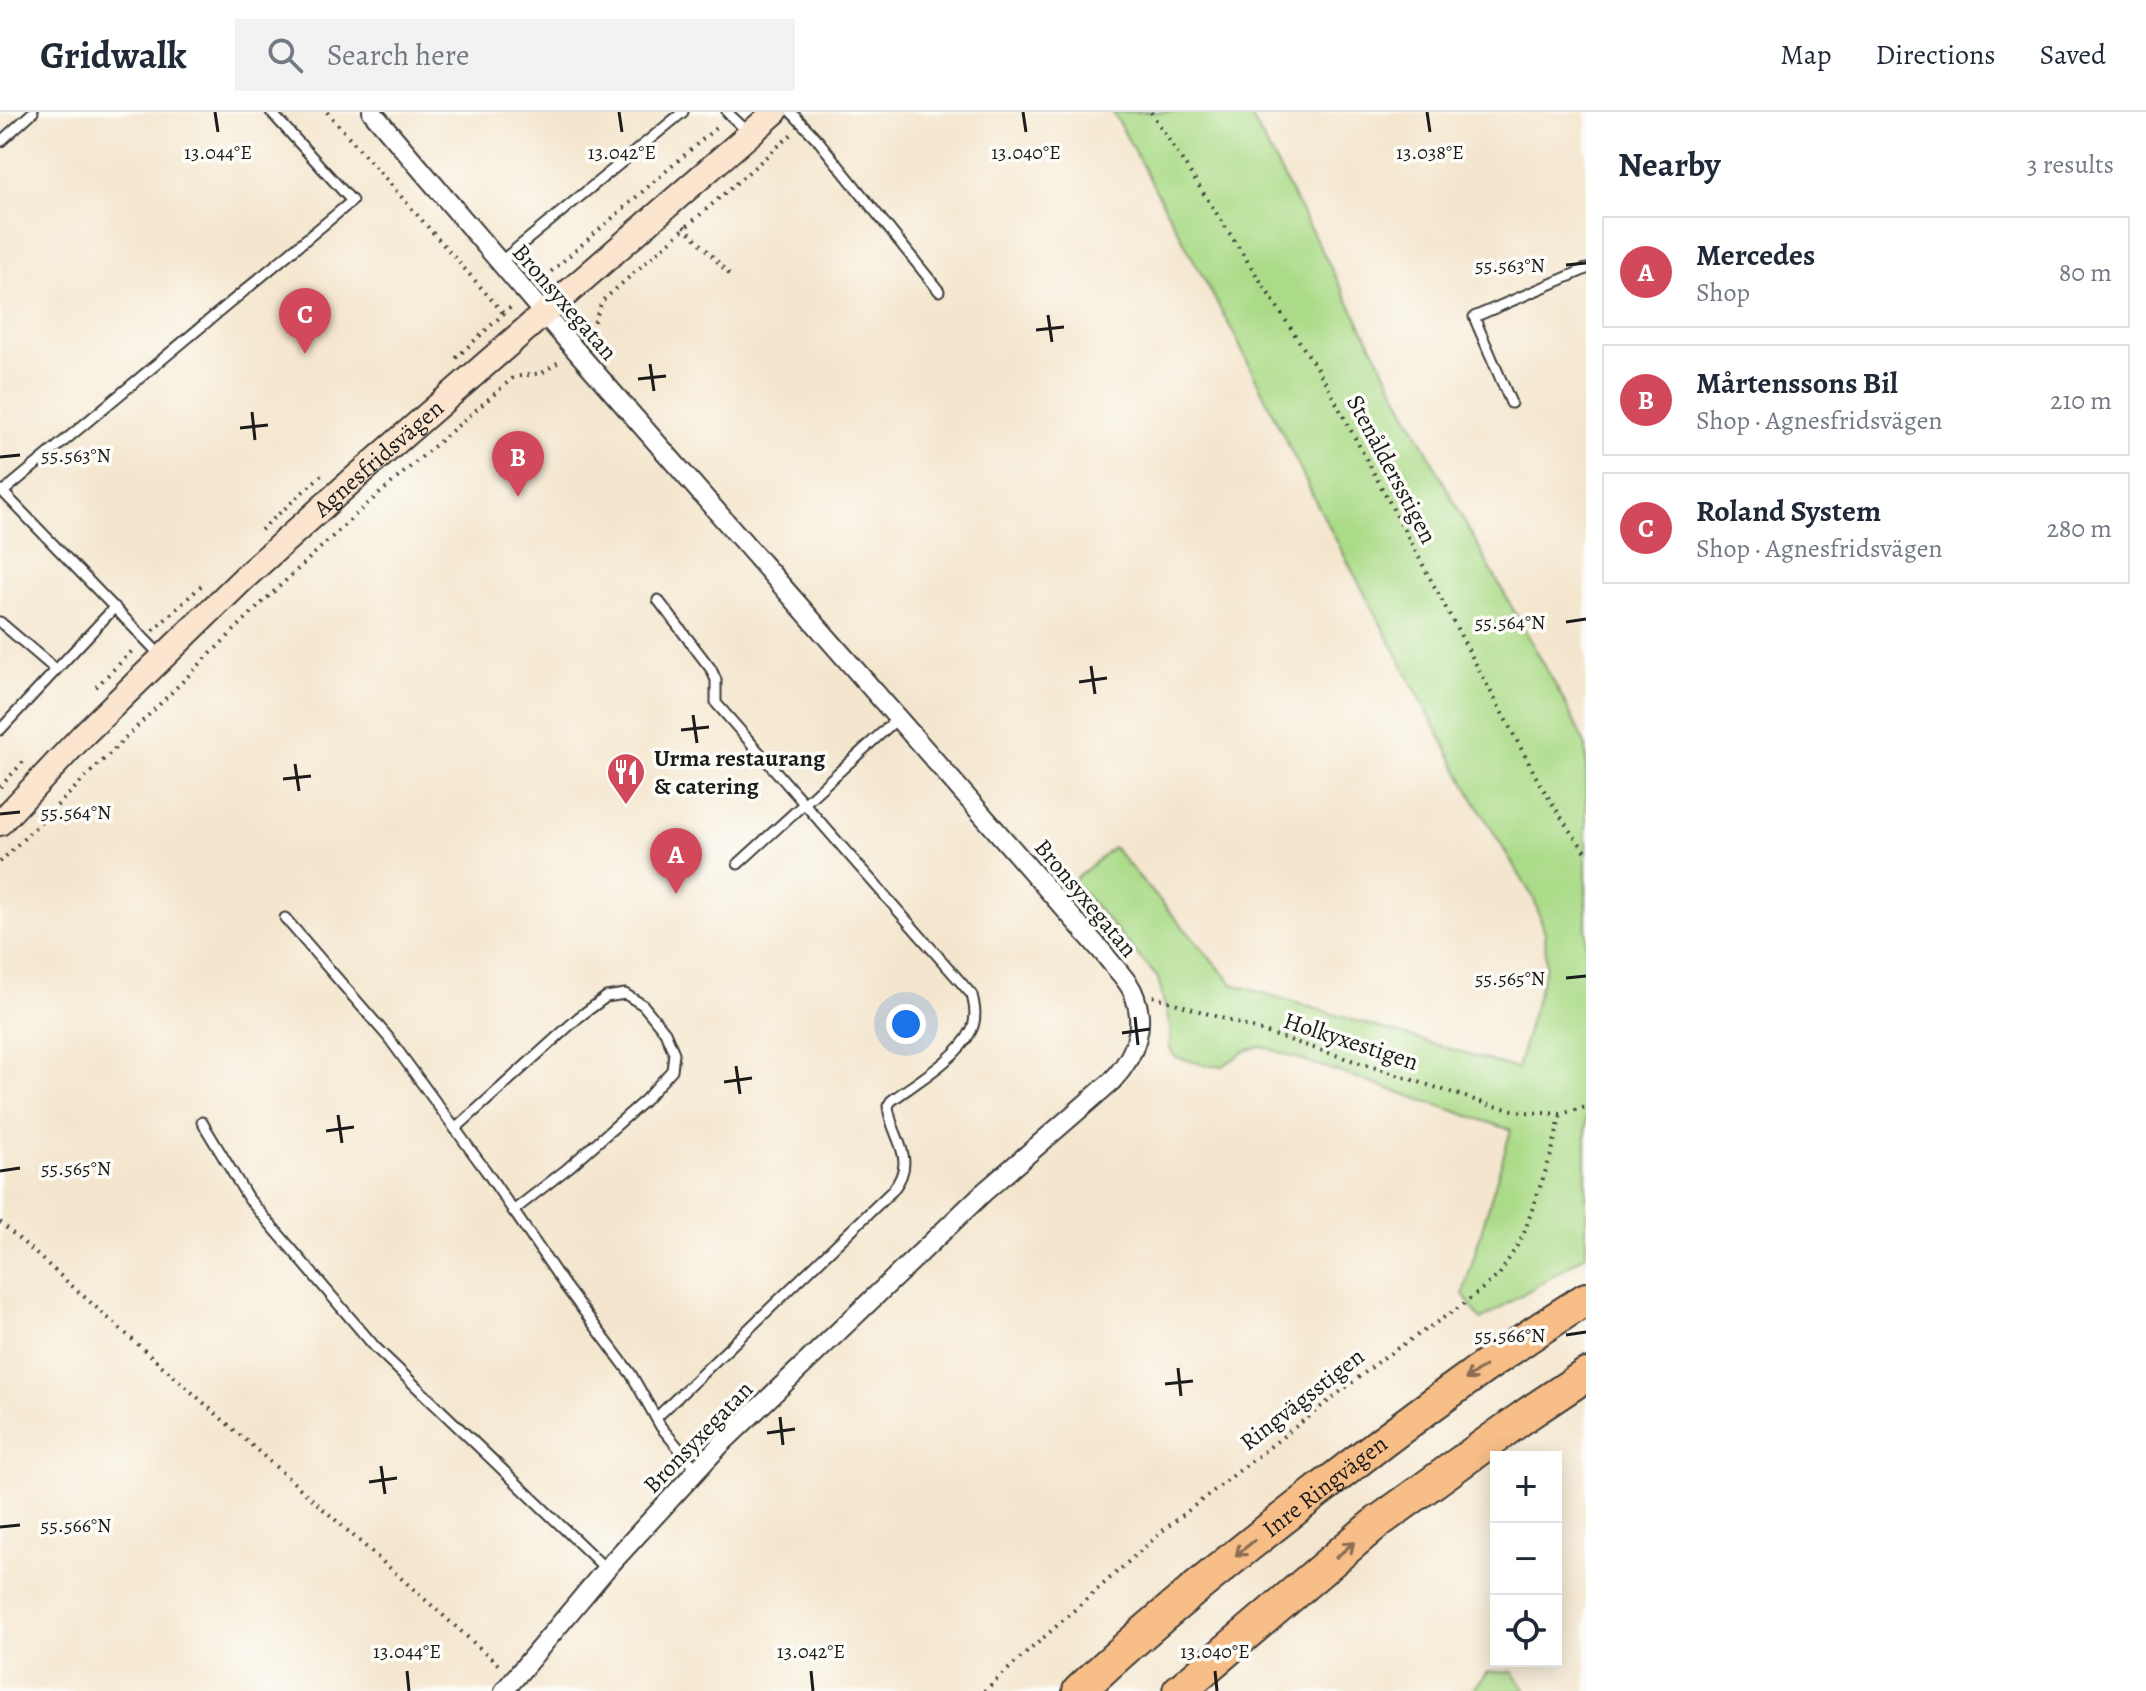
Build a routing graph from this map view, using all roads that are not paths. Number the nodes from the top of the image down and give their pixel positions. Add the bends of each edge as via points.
1 (33, 112) edge
2 (271, 112) edge
3 (372, 112) edge
4 (683, 112) edge
5 (775, 112) edge
6 (791, 112) edge
7 (729, 114) edge
8 (750, 134) junction
9 (0, 142) edge
10 (500, 262) junction
11 (1586, 269) edge
12 (939, 291) dead end
13 (544, 314) junction
14 (1511, 403) dead end
15 (2, 490) edge
16 (658, 600) dead end
17 (115, 607) junction
18 (0, 622) edge
19 (162, 657) junction
20 (55, 669) junction
21 (898, 718) junction
22 (0, 730) edge
23 (805, 802) junction
24 (0, 823) edge
25 (738, 864) dead end
26 (285, 918) dead end
27 (202, 1122) dead end
28 (455, 1129) junction
29 (513, 1211) junction
30 (1586, 1299) edge
31 (1586, 1375) edge
32 (656, 1418) junction
33 (697, 1470) junction
34 (606, 1569) junction
35 (510, 1685) edge
36 (1079, 1691) edge
37 (1179, 1691) edge

1 - 9 lane
2 - 15 lane via 352,201
3 - 10 street, Bronsyxegatan
4 - 10 lane
5 - 8 main road, Agnesfridsvägen
6 - 12 lane
7 - 8 lane
8 - 13 main road, Agnesfridsvägen
10 - 13 street, Bronsyxegatan
11 - 14 lane via 1474,317
13 - 19 main road, Agnesfridsvägen via 335,496
13 - 21 street, Bronsyxegatan
15 - 17 lane
16 - 23 lane via 711,669 716,703
17 - 19 lane
17 - 20 lane
18 - 20 lane
19 - 24 main road, Agnesfridsvägen
20 - 22 lane
21 - 23 lane
21 - 33 street, Bronsyxegatan via 1131,989 1139,1026 1136,1047 1112,1081 983,1193
23 - 25 lane
23 - 32 lane via 972,995 973,1029 960,1047 888,1106 905,1161 903,1177 893,1190
26 - 28 lane via 388,1037
27 - 34 lane via 248,1198 375,1347
28 - 29 lane
28 - 29 lane via 606,997 625,994 643,1005 665,1032 674,1053 672,1070 644,1101
29 - 32 lane via 631,1374
30 -> 36 highway, Inre Ringvägen via 1374,1447 1187,1595
37 -> 31 highway via 1375,1524
32 - 33 lane
33 - 34 street, Bronsyxegatan
34 - 35 street, Bronsyxegatan

